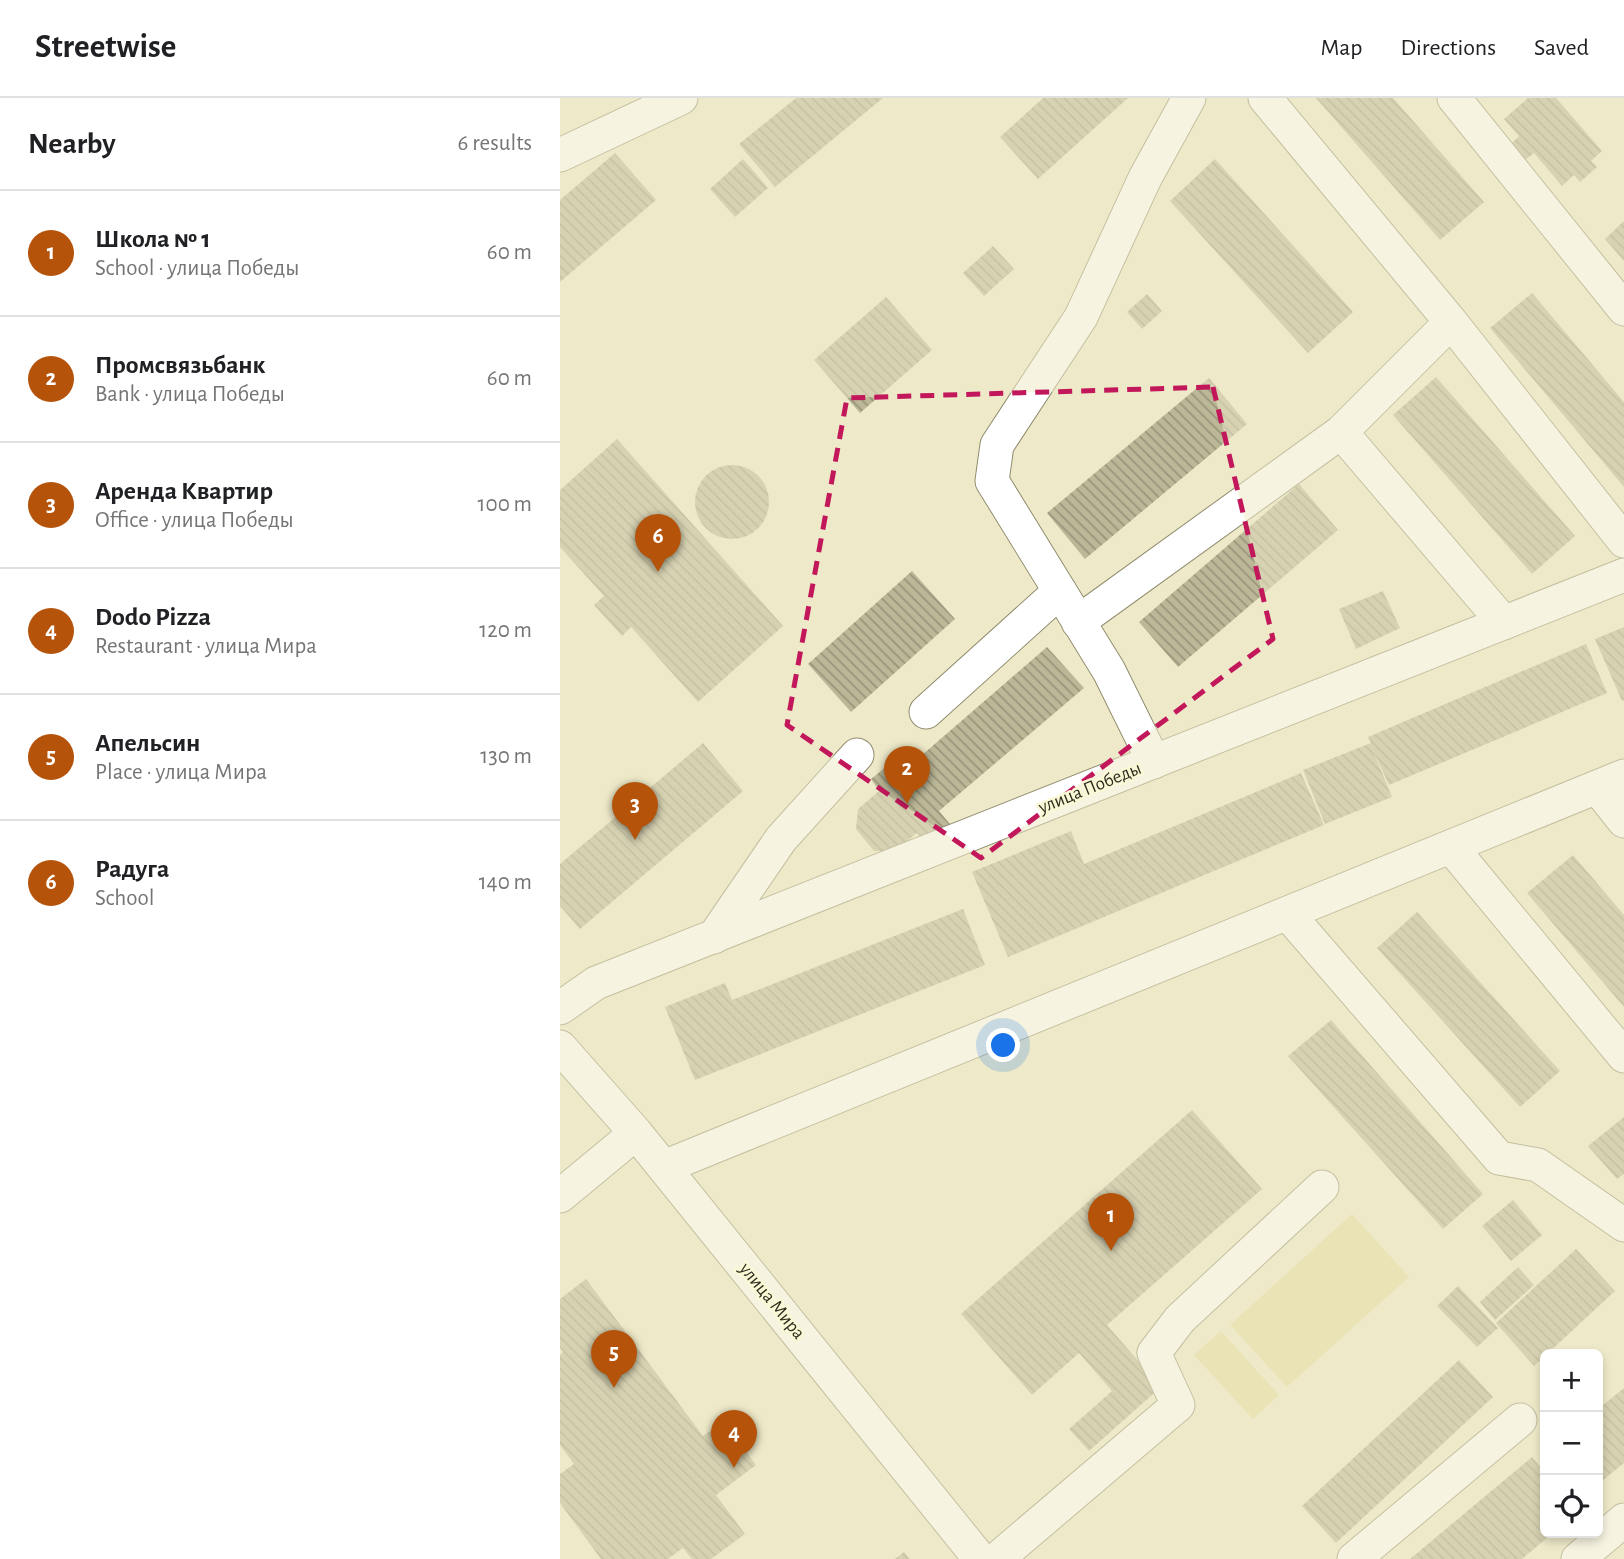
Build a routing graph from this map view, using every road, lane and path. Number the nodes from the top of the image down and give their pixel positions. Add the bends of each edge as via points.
1 (681, 98) edge
2 (1189, 98) edge
3 (1265, 98) edge
4 (1454, 98) edge
5 (561, 152) edge
6 (1624, 309) edge
7 (1451, 322) junction
8 (1341, 432) junction
9 (1624, 541) edge
10 (1624, 575) edge
11 (1060, 592) junction
12 (1078, 622) junction
13 (1504, 623) junction
14 (926, 712) dead end
15 (857, 755) dead end
16 (1154, 762) junction
17 (1611, 781) edge
18 (1624, 821) edge
19 (1451, 847) junction
20 (1288, 914) junction
21 (715, 937) junction
22 (560, 1008) edge
23 (560, 1047) edge
24 (1624, 1056) edge
25 (636, 1133) junction
26 (664, 1167) junction
27 (1322, 1187) dead end
28 (560, 1196) edge
29 (1624, 1225) edge
30 (1520, 1420) dead end
31 (1624, 1520) edge
32 (980, 1559) edge
33 (997, 1559) edge
34 (1354, 1559) edge
35 (1578, 1559) edge

1 - 5 street
2 - 11 street via 1144,178 1082,317 997,445 992,481
3 - 7 street
4 - 6 street
7 - 8 street
7 - 9 street
8 - 12 street
8 - 13 street
10 - 13 street, улица Победы
11 - 12 street
11 - 14 street
12 - 16 street via 1109,671
13 - 16 street, улица Победы
15 - 21 street via 781,839
16 - 21 street, улица Победы
17 - 18 street
17 - 19 street
19 - 20 street
19 - 24 street
20 - 26 street
20 - 29 street via 1499,1158 1538,1165
21 - 22 street, улица Победы via 596,983
23 - 25 street, улица Мира
25 - 26 street, улица Мира
25 - 28 street
26 - 32 street, улица Мира
27 - 33 street via 1180,1319 1154,1353 1178,1405
30 - 34 street
31 - 35 street

